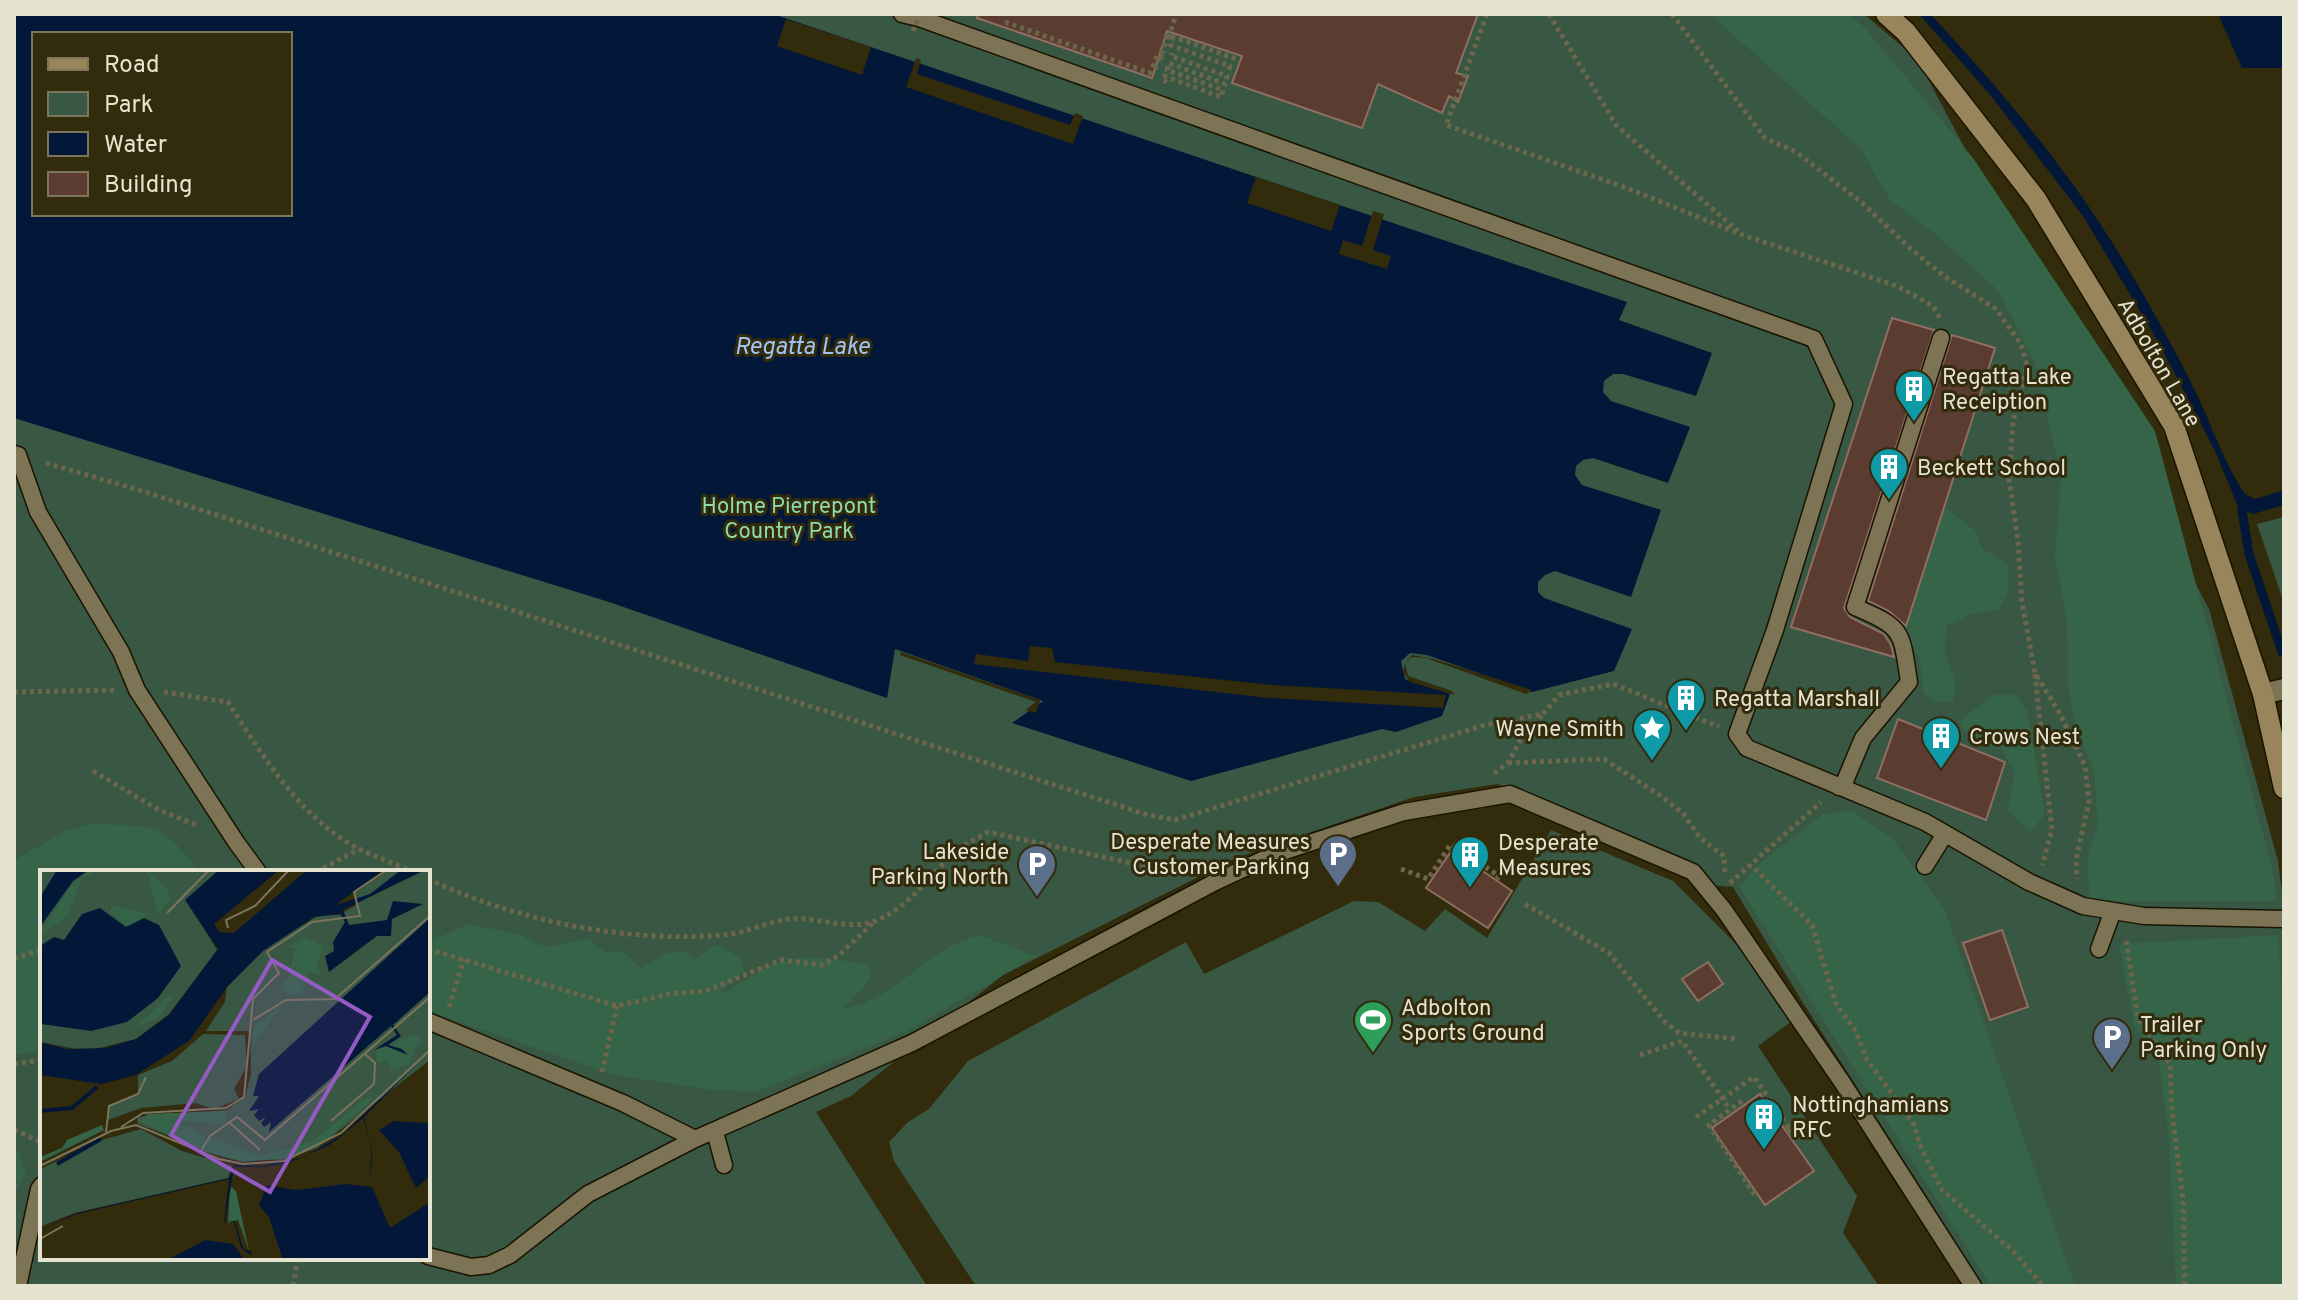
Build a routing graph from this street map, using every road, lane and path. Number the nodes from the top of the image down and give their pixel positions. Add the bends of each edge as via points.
1 (902, 14) edge
2 (920, 14) edge
3 (1176, 14) edge
4 (1487, 14) edge
5 (1549, 14) edge
6 (1672, 14) edge
7 (1886, 14) edge
8 (1005, 22) dead end
9 (913, 31) dead end
10 (1171, 36) junction
11 (1164, 51) junction
12 (1172, 53) junction
13 (1239, 60) dead end
14 (1155, 69) dead end
15 (1452, 84) dead end
16 (1460, 88) junction
17 (1187, 89) dead end
18 (1743, 235) junction
19 (1941, 338) joint
20 (16, 455) edge
21 (2035, 673) junction
22 (2284, 689) edge
23 (137, 690) junction
24 (14, 692) edge
25 (2263, 694) junction
26 (1543, 714) junction
27 (1737, 734) junction
28 (93, 771) dead end
29 (1839, 787) junction
30 (2284, 788) edge
31 (1945, 834) junction
32 (236, 842) junction
33 (359, 849) junction
34 (1204, 863) dead end
35 (1748, 865) junction
36 (1925, 866) dead end
37 (1401, 869) dead end
38 (257, 870) edge
39 (320, 870) edge
40 (408, 870) edge
41 (430, 880) edge
42 (1496, 880) dead end
43 (2036, 885) junction
44 (1525, 904) dead end
45 (2079, 904) junction
46 (2116, 912) junction
47 (2284, 919) edge
48 (876, 921) junction
49 (2099, 949) dead end
50 (40, 950) edge
51 (430, 950) edge
52 (14, 959) edge
53 (464, 959) junction
54 (617, 1006) junction
55 (435, 1024) edge
56 (1681, 1033) junction
57 (1737, 1039) dead end
58 (1682, 1041) junction
59 (1640, 1055) dead end
60 (40, 1060) edge
61 (14, 1064) edge
62 (599, 1093) junction
63 (1722, 1097) junction
64 (1742, 1101) dead end
65 (1730, 1109) junction
66 (1696, 1117) dead end
67 (1797, 1125) dead end
68 (14, 1130) edge
69 (715, 1132) junction
70 (695, 1139) junction
71 (40, 1141) edge
72 (724, 1165) dead end
73 (40, 1188) edge
74 (1757, 1198) dead end
75 (430, 1257) edge
76 (298, 1260) edge
77 (18, 1286) edge
78 (293, 1286) edge
79 (1973, 1286) edge
80 (2043, 1286) edge
81 (2185, 1286) edge

1 - 27 lane via 1814,339 1844,404 1775,630
2 - 9 path, bridge
3 - 10 path
4 - 16 path
5 - 18 path via 1616,125
6 - 21 path via 1765,138 1796,152 1944,276 1996,309 2021,344 2027,366 2013,422 2009,479
7 - 25 street, Adbolton Lane via 1906,32 2036,199 2174,426
8 - 11 path, bridge via 1150,73
10 - 11 path
10 - 12 path via 1170,45 1230,66 1228,73
10 - 13 path
10 - 14 path
11 - 12 path
12 - 17 path via 1227,76 1225,84 1169,63 1167,70 1223,90 1221,97 1164,76
15 - 16 path
16 - 18 path via 1446,125
18 - 19 path via 1897,286 1933,306 1946,328
19 - 29 lane via 1855,607 1886,620 1902,638 1909,682 1863,738
20 - 23 lane via 38,512 121,652
20 - 26 path via 1161,818 1175,820 1485,725
21 - 43 path via 2052,830
21 - 45 path via 2085,766 2089,801 2076,860
22 - 25 street
23 - 24 path
23 - 32 lane
23 - 33 path via 228,702 290,790 323,824
25 - 30 street, Adbolton Lane
26 - 27 path via 1559,695 1613,684
26 - 35 path via 1508,763 1604,759 1683,813 1700,838 1724,856 1725,889
27 - 29 lane via 1747,748
28 - 32 path via 157,809
29 - 31 lane
29 - 35 path
31 - 36 lane
31 - 43 lane
32 - 38 lane
33 - 39 path
33 - 40 path
34 - 48 path via 1140,865 988,832 959,849 900,908
35 - 80 path via 1812,925 1836,1004 1866,1058 1913,1123 1942,1190 2013,1251
37 - 42 path via 1429,880 1451,844 1499,876
41 - 48 path via 501,908 625,934 692,937 790,919 847,925
43 - 45 lane
44 - 56 path via 1609,953 1665,1022
45 - 46 lane
46 - 47 lane
46 - 49 lane
46 - 81 path via 2138,1018 2170,1064
48 - 54 path via 822,965 781,960 706,991
50 - 52 path
51 - 53 path
53 - 54 path
53 - 55 path
54 - 62 path
55 - 62 lane
56 - 57 path
56 - 58 path
58 - 59 path
58 - 63 path
60 - 61 path
62 - 70 lane
63 - 65 path
63 - 66 path
63 - 67 path via 1754,1077 1788,1131
64 - 65 path
65 - 74 path via 1709,1125
68 - 71 path
69 - 70 lane
69 - 72 lane
69 - 79 lane via 912,1043 1273,855 1404,812 1510,794 1693,872 1842,1082
70 - 75 lane via 579,1199 526,1244 489,1265 471,1267
73 - 77 lane
76 - 78 path

